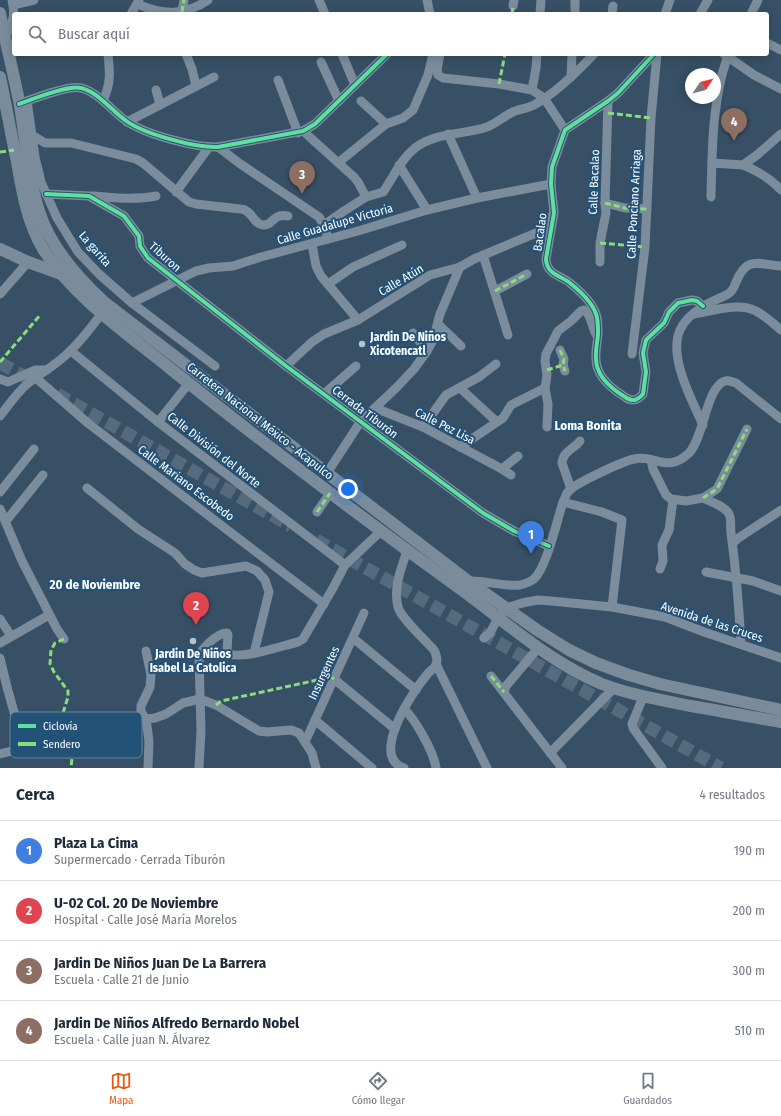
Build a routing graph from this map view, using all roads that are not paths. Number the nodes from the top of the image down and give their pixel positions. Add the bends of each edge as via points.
1 (34, 0) edge
2 (184, 0) edge
3 (208, 0) edge
4 (319, 0) edge
5 (427, 0) edge
6 (541, 0) edge
7 (575, 0) edge
8 (670, 0) edge
9 (708, 0) edge
10 (758, 0) edge
11 (12, 2) edge
12 (138, 2) edge
13 (12, 12) edge
14 (132, 12) edge
15 (165, 12) edge
16 (182, 12) joint
17 (324, 12) edge
18 (430, 12) edge
19 (540, 12) edge
20 (575, 12) edge
21 (666, 12) edge
22 (701, 12) edge
23 (752, 12) edge
24 (0, 13) edge
25 (12, 24) edge
26 (5, 38) junction
27 (769, 44) edge
28 (781, 50) edge
29 (108, 56) edge
30 (187, 56) edge
31 (343, 56) edge
32 (385, 56) edge
33 (433, 56) edge
34 (440, 56) edge
35 (537, 56) edge
36 (572, 56) edge
37 (592, 56) edge
38 (654, 56) edge
39 (656, 56) edge
40 (727, 56) edge
41 (728, 56) edge
42 (321, 62) dead end
43 (0, 77) edge
44 (214, 77) dead end
45 (571, 77) junction
46 (278, 80) dead end
47 (356, 85) junction
48 (196, 86) junction
49 (781, 89) edge
50 (156, 90) dead end
51 (532, 90) junction
52 (544, 98) junction
53 (103, 101) junction
54 (339, 101) junction
55 (361, 101) dead end
56 (608, 101) junction
57 (23, 102) junction
58 (160, 105) junction
59 (127, 122) junction
60 (386, 124) junction
61 (565, 130) junction
62 (301, 132) junction
63 (448, 134) junction
64 (781, 134) edge
65 (32, 135) junction
66 (214, 147) junction
67 (339, 162) junction
68 (712, 164) junction
69 (399, 165) junction
70 (743, 165) junction
71 (551, 184) junction
72 (781, 190) edge
73 (176, 192) junction
74 (46, 194) junction
75 (89, 196) junction
76 (156, 196) dead end
77 (366, 197) junction
78 (711, 197) dead end
79 (477, 198) junction
80 (605, 203) junction
81 (647, 209) junction
82 (427, 210) junction
83 (554, 213) junction
84 (288, 216) dead end
85 (324, 225) junction
86 (328, 239) junction
87 (312, 244) junction
88 (402, 244) dead end
89 (0, 249) edge
90 (44, 249) junction
91 (483, 255) junction
92 (28, 262) junction
93 (600, 262) dead end
94 (781, 266) edge
95 (460, 267) junction
96 (527, 274) dead end
97 (64, 275) junction
98 (177, 281) junction
99 (328, 284) junction
100 (495, 291) junction
101 (0, 294) edge
102 (132, 303) junction
103 (703, 306) junction
104 (102, 313) junction
105 (693, 314) junction
106 (358, 320) junction
107 (438, 324) junction
108 (781, 330) edge
109 (413, 333) dead end
110 (508, 335) dead end
111 (598, 336) junction
112 (461, 346) dead end
113 (560, 350) dead end
114 (71, 351) junction
115 (427, 351) junction
116 (632, 354) dead end
117 (496, 364) dead end
118 (215, 366) dead end
119 (286, 366) junction
120 (356, 366) dead end
121 (47, 370) junction
122 (548, 370) junction
123 (36, 378) junction
124 (0, 379) edge
125 (189, 383) junction
126 (460, 388) junction
127 (545, 388) junction
128 (324, 394) junction
129 (375, 408) junction
130 (0, 416) edge
131 (781, 419) edge
132 (361, 421) junction
133 (158, 422) junction
134 (497, 422) junction
135 (703, 425) junction
136 (423, 427) junction
137 (547, 427) dead end
138 (747, 429) dead end
139 (580, 441) dead end
140 (460, 447) junction
141 (34, 449) dead end
142 (518, 456) dead end
143 (651, 460) junction
144 (502, 469) junction
145 (327, 473) junction
146 (43, 475) dead end
147 (511, 475) dead end
148 (87, 488) dead end
149 (570, 489) junction
150 (0, 492) edge
151 (330, 493) junction
152 (704, 498) junction
153 (673, 500) junction
154 (563, 502) junction
155 (0, 509) edge
156 (781, 510) edge
157 (317, 512) dead end
158 (6, 521) junction
159 (381, 531) junction
160 (733, 543) junction
161 (549, 546) junction
162 (407, 552) junction
163 (344, 564) junction
164 (660, 569) dead end
165 (706, 572) dead end
166 (737, 579) junction
167 (465, 585) junction
168 (781, 590) edge
169 (324, 604) junction
170 (612, 607) junction
171 (506, 608) junction
172 (364, 613) dead end
173 (49, 614) junction
174 (498, 618) junction
175 (0, 619) edge
176 (11, 636) junction
177 (353, 638) junction
178 (484, 638) dead end
179 (64, 639) dead end
180 (0, 642) edge
181 (741, 644) junction
182 (538, 648) junction
183 (146, 651) dead end
184 (254, 653) junction
185 (0, 658) edge
186 (781, 658) edge
187 (436, 664) junction
188 (607, 667) junction
189 (491, 676) dead end
190 (334, 679) junction
191 (602, 684) junction
192 (614, 688) junction
193 (416, 690) junction
194 (504, 692) junction
195 (642, 697) junction
196 (200, 699) junction
197 (404, 709) junction
198 (781, 710) edge
199 (13, 712) edge
200 (141, 712) edge
201 (142, 714) edge
202 (146, 720) junction
203 (315, 720) junction
204 (781, 722) edge
205 (394, 729) junction
206 (305, 742) junction
207 (10, 752) edge
208 (550, 753) junction
209 (0, 754) edge
210 (148, 768) edge
211 (199, 768) edge
212 (316, 768) edge
213 (372, 768) edge
214 (404, 768) edge
215 (436, 768) edge
216 (487, 768) edge
217 (562, 768) edge
218 (662, 768) edge

1 - 11 street
2 - 16 street
3 - 16 street
4 - 17 street
5 - 18 street
6 - 19 street
7 - 20 street
8 - 21 street
9 - 22 street
10 - 23 street
11 - 13 street
12 - 14 street
12 - 15 street via 147,8
24 - 26 main road, Carretera Nacional México - Acapulco
25 - 26 street
26 - 57 main road, Carretera Nacional México - Acapulco
27 - 28 street
29 - 53 street via 109,89
30 - 48 street
31 - 47 street
32 - 47 street
33 - 60 street via 428,75 413,110 403,118
34 - 51 street via 436,70 443,78
35 - 51 street
36 - 45 street
37 - 45 street
38 - 56 street
39 - 81 street, Calle Ponciano Arriaga
40 - 68 street via 717,100
41 - 49 street via 754,75
42 - 54 street
43 - 90 main road, Carretera Nacional México - Acapulco via 26,208
44 - 48 street
45 - 52 street
46 - 62 street
47 - 54 street
48 - 58 street
50 - 58 street
51 - 52 street
52 - 61 street
52 - 63 street via 488,127
53 - 57 street via 81,88 70,88
53 - 59 street
54 - 62 street via 314,124
55 - 60 street
56 - 61 street
56 - 80 street, Calle Bacalao
57 - 65 street, La garita
57 - 145 main road, Carretera Nacional México - Acapulco via 34,193 39,213 61,255 74,272 104,302
58 - 59 street
59 - 66 street via 160,136
60 - 67 street
61 - 71 street, Bacalao via 552,167
62 - 66 street
62 - 67 street
63 - 69 street via 416,147
63 - 79 street
64 - 70 street
65 - 73 street via 45,143 71,143 136,159
65 - 74 street, La garita via 35,157
66 - 73 street
66 - 85 street via 312,211
67 - 77 street via 358,182
68 - 70 street
68 - 78 street
69 - 77 street via 383,192
69 - 82 street
70 - 72 street via 761,172
71 - 79 street, Calle Guadalupe Victoria
71 - 83 street, Bacalao
73 - 84 street via 196,204 246,210 261,225 268,224 276,216
74 - 75 street, Tiburon
74 - 102 street, La garita via 78,252
75 - 76 street via 129,199
75 - 98 street, Tiburon via 124,216 139,236 142,252
77 - 85 street
79 - 82 street, Calle Guadalupe Victoria
80 - 81 street via 625,208
80 - 93 street, Calle Bacalao
81 - 116 street, Calle Ponciano Arriaga
82 - 86 street, Calle Guadalupe Victoria
83 - 91 street, Calle Atún via 536,234
83 - 111 street, Bacalao via 546,266 552,273 569,282 588,301 597,316
85 - 86 street
86 - 87 street, Calle Guadalupe Victoria
87 - 98 street, Calle Guadalupe Victoria via 233,266 202,269
87 - 99 street via 316,266
88 - 99 street via 352,267
89 - 92 main road
90 - 92 main road
90 - 97 main road, Carretera Nacional México - Acapulco
91 - 95 street, Calle Atún
91 - 100 street
92 - 97 main road
92 - 101 street
94 - 103 street via 756,263 747,265 729,294
95 - 106 street, Calle Atún via 430,275
95 - 107 street
96 - 100 street
97 - 104 main road, Carretera Nacional México - Acapulco
98 - 102 street, Calle Guadalupe Victoria
98 - 119 street, Cerrada Tiburón
99 - 106 street
100 - 110 street
102 - 118 street, La garita
103 - 105 street
103 - 111 street, Bacalao via 692,300 678,303 672,307 664,323 646,340 643,347 646,372 643,394 636,400 626,398 602,378 595,360
104 - 114 street
104 - 125 main road, Carretera Nacional México - Acapulco
105 - 108 street via 745,308 764,316
105 - 135 street via 680,330 678,360
106 - 119 street, Calle Atún via 324,334
107 - 112 street
107 - 115 street
109 - 115 street
111 - 122 street via 589,315 581,310 558,330 546,354
113 - 122 street via 564,368
114 - 121 street
114 - 133 street, Calle División del Norte
115 - 129 street via 414,369
117 - 126 street
119 - 128 street, Cerrada Tiburón
120 - 128 street
121 - 123 street
121 - 124 street via 35,370 8,382
122 - 127 street
123 - 130 street via 18,393
123 - 169 street, Calle Mariano Escobedo via 89,424
125 - 133 street
125 - 151 main road, Carretera Nacional México - Acapulco
126 - 134 street
126 - 136 street via 446,395
127 - 134 street via 511,405 503,418
127 - 137 street via 548,404
128 - 132 street, Cerrada Tiburón
129 - 132 street
129 - 136 street, Calle Pez Lisa
131 - 135 street via 729,380 723,381 711,397
132 - 145 street
132 - 161 street, Cerrada Tiburón via 483,513 514,531
133 - 163 street, Calle División del Norte
134 - 140 street
135 - 143 street via 690,452 684,457 676,462 667,463
136 - 140 street, Calle Pez Lisa
138 - 152 street via 717,489
139 - 149 street via 562,459
140 - 144 street, Calle Pez Lisa
141 - 150 street
142 - 144 street
143 - 149 street via 634,459
143 - 153 street via 666,495
144 - 147 street, Calle Pez Lisa
145 - 167 main road, Carretera Nacional México - Acapulco
146 - 158 street
148 - 184 street via 194,570 202,573 246,566 257,571 265,580 269,592
149 - 154 street
151 - 157 street
151 - 159 main road, Carretera Nacional México - Acapulco
152 - 153 street via 686,502
152 - 160 street via 729,513
153 - 164 street via 669,530 662,545 663,561
154 - 161 street
154 - 170 street via 622,520
155 - 158 street
156 - 160 street
158 - 173 street via 22,561
159 - 162 main road, Carretera Nacional México - Acapulco
159 - 163 street
160 - 166 street
161 - 167 street via 539,572 528,582 520,585 479,581
162 - 167 main road, Carretera Nacional México - Acapulco
162 - 187 street via 398,578 398,607 434,650
163 - 169 street
165 - 166 street
166 - 168 street
166 - 181 street
167 - 171 main road, Carretera Nacional México - Acapulco
167 - 174 main road, Carretera Nacional México - Acapulco
169 - 184 street via 298,642
170 - 171 street, Avenida de las Cruces via 538,600
170 - 181 street, Avenida de las Cruces via 665,617
171 - 174 street
171 - 188 main road, Carretera Nacional México - Acapulco via 569,650
172 - 177 street, Insurgentes
173 - 176 street
173 - 179 street
174 - 178 street via 490,633
174 - 182 main road, Carretera Nacional México - Acapulco
175 - 176 street
176 - 180 street
177 - 190 street, Insurgentes
177 - 193 street
181 - 186 street, Avenida de las Cruces
182 - 191 main road, Carretera Nacional México - Acapulco
182 - 194 street via 506,686
183 - 200 street via 150,687 141,706
184 - 196 street via 234,656 228,651 227,633 215,638 199,656
185 - 199 street
187 - 193 street
187 - 216 street
188 - 191 main road
188 - 198 main road, Carretera Nacional México - Acapulco via 660,684
189 - 194 street
190 - 203 street, Insurgentes
190 - 205 street
191 - 192 main road, Carretera Nacional México - Acapulco
192 - 195 main road, Carretera Nacional México - Acapulco
192 - 208 street
193 - 197 street
194 - 208 street
195 - 204 main road, Carretera Nacional México - Acapulco
195 - 218 street via 632,724
196 - 202 street via 183,703 166,714
196 - 206 street via 216,705 259,731 292,730
196 - 211 street
197 - 205 street
197 - 215 street via 414,720
201 - 202 street
202 - 210 street via 149,741
203 - 206 street, Insurgentes
203 - 213 street
205 - 214 street via 390,750 396,763
206 - 212 street via 312,753
207 - 209 street
208 - 217 street

